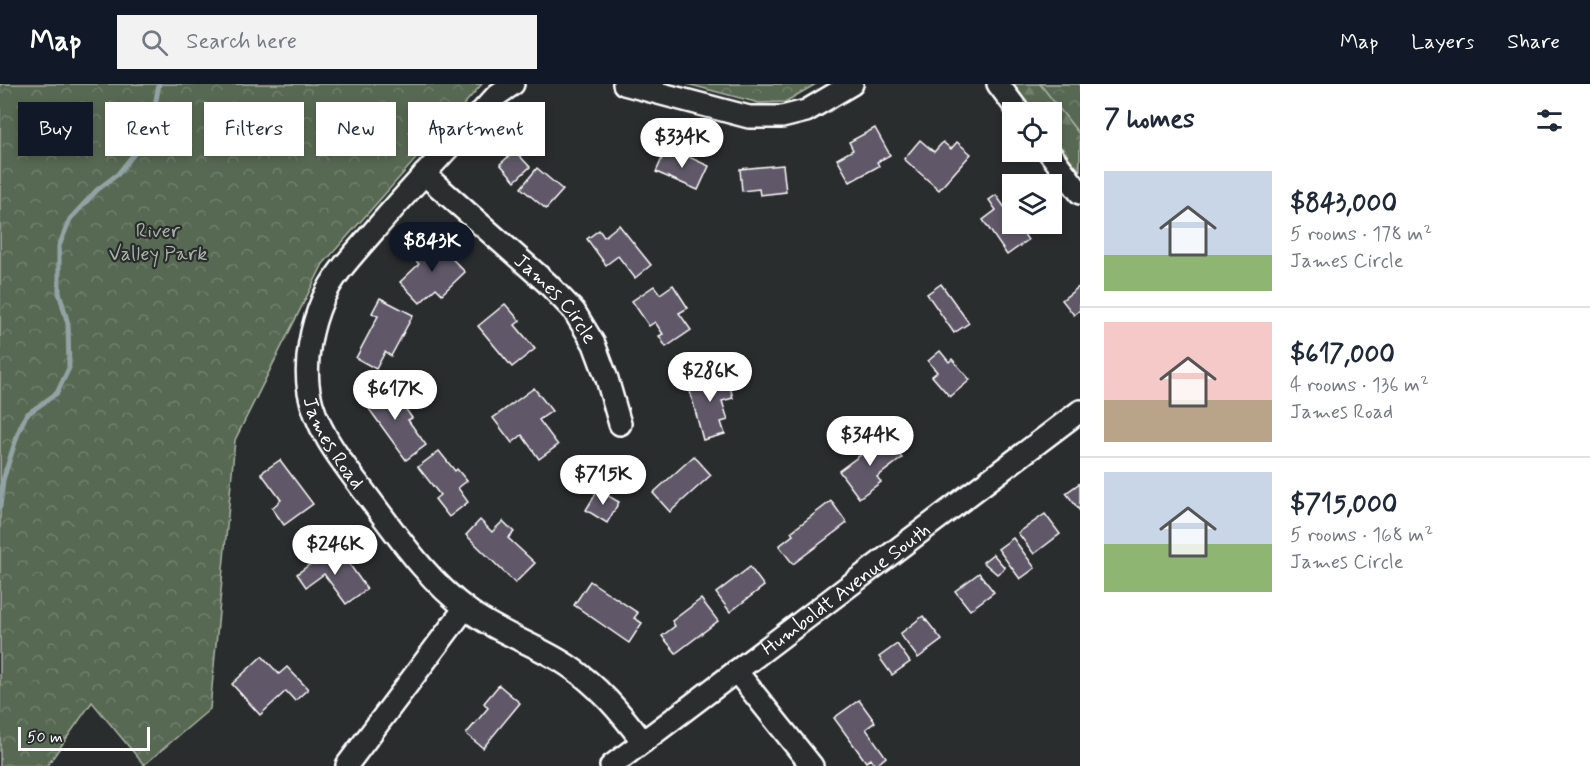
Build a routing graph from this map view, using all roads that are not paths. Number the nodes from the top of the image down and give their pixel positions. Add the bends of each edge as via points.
1 (513, 84) edge
2 (624, 84) edge
3 (852, 84) edge
4 (998, 84) edge
5 (1012, 102) edge
6 (1056, 162) edge
7 (424, 174) junction
8 (1080, 193) edge
9 (1080, 411) edge
10 (620, 424) dead end
11 (465, 608) junction
12 (736, 671) junction
13 (643, 742) junction
14 (347, 765) edge
15 (611, 766) edge
16 (812, 766) edge

1 - 7 street, James Road via 497,95
2 - 3 street via 749,117 782,117 806,111
4 - 5 street
6 - 8 street
7 - 10 street, James Circle via 574,310 594,344
7 - 11 street, James Road via 340,270 324,298 312,329 309,392 334,451 415,558
9 - 12 street, Humboldt Avenue South
11 - 13 street, James Road via 485,623 566,664 600,690
11 - 14 street
12 - 13 street, Humboldt Avenue South
12 - 16 street
13 - 15 street, Humboldt Avenue South

